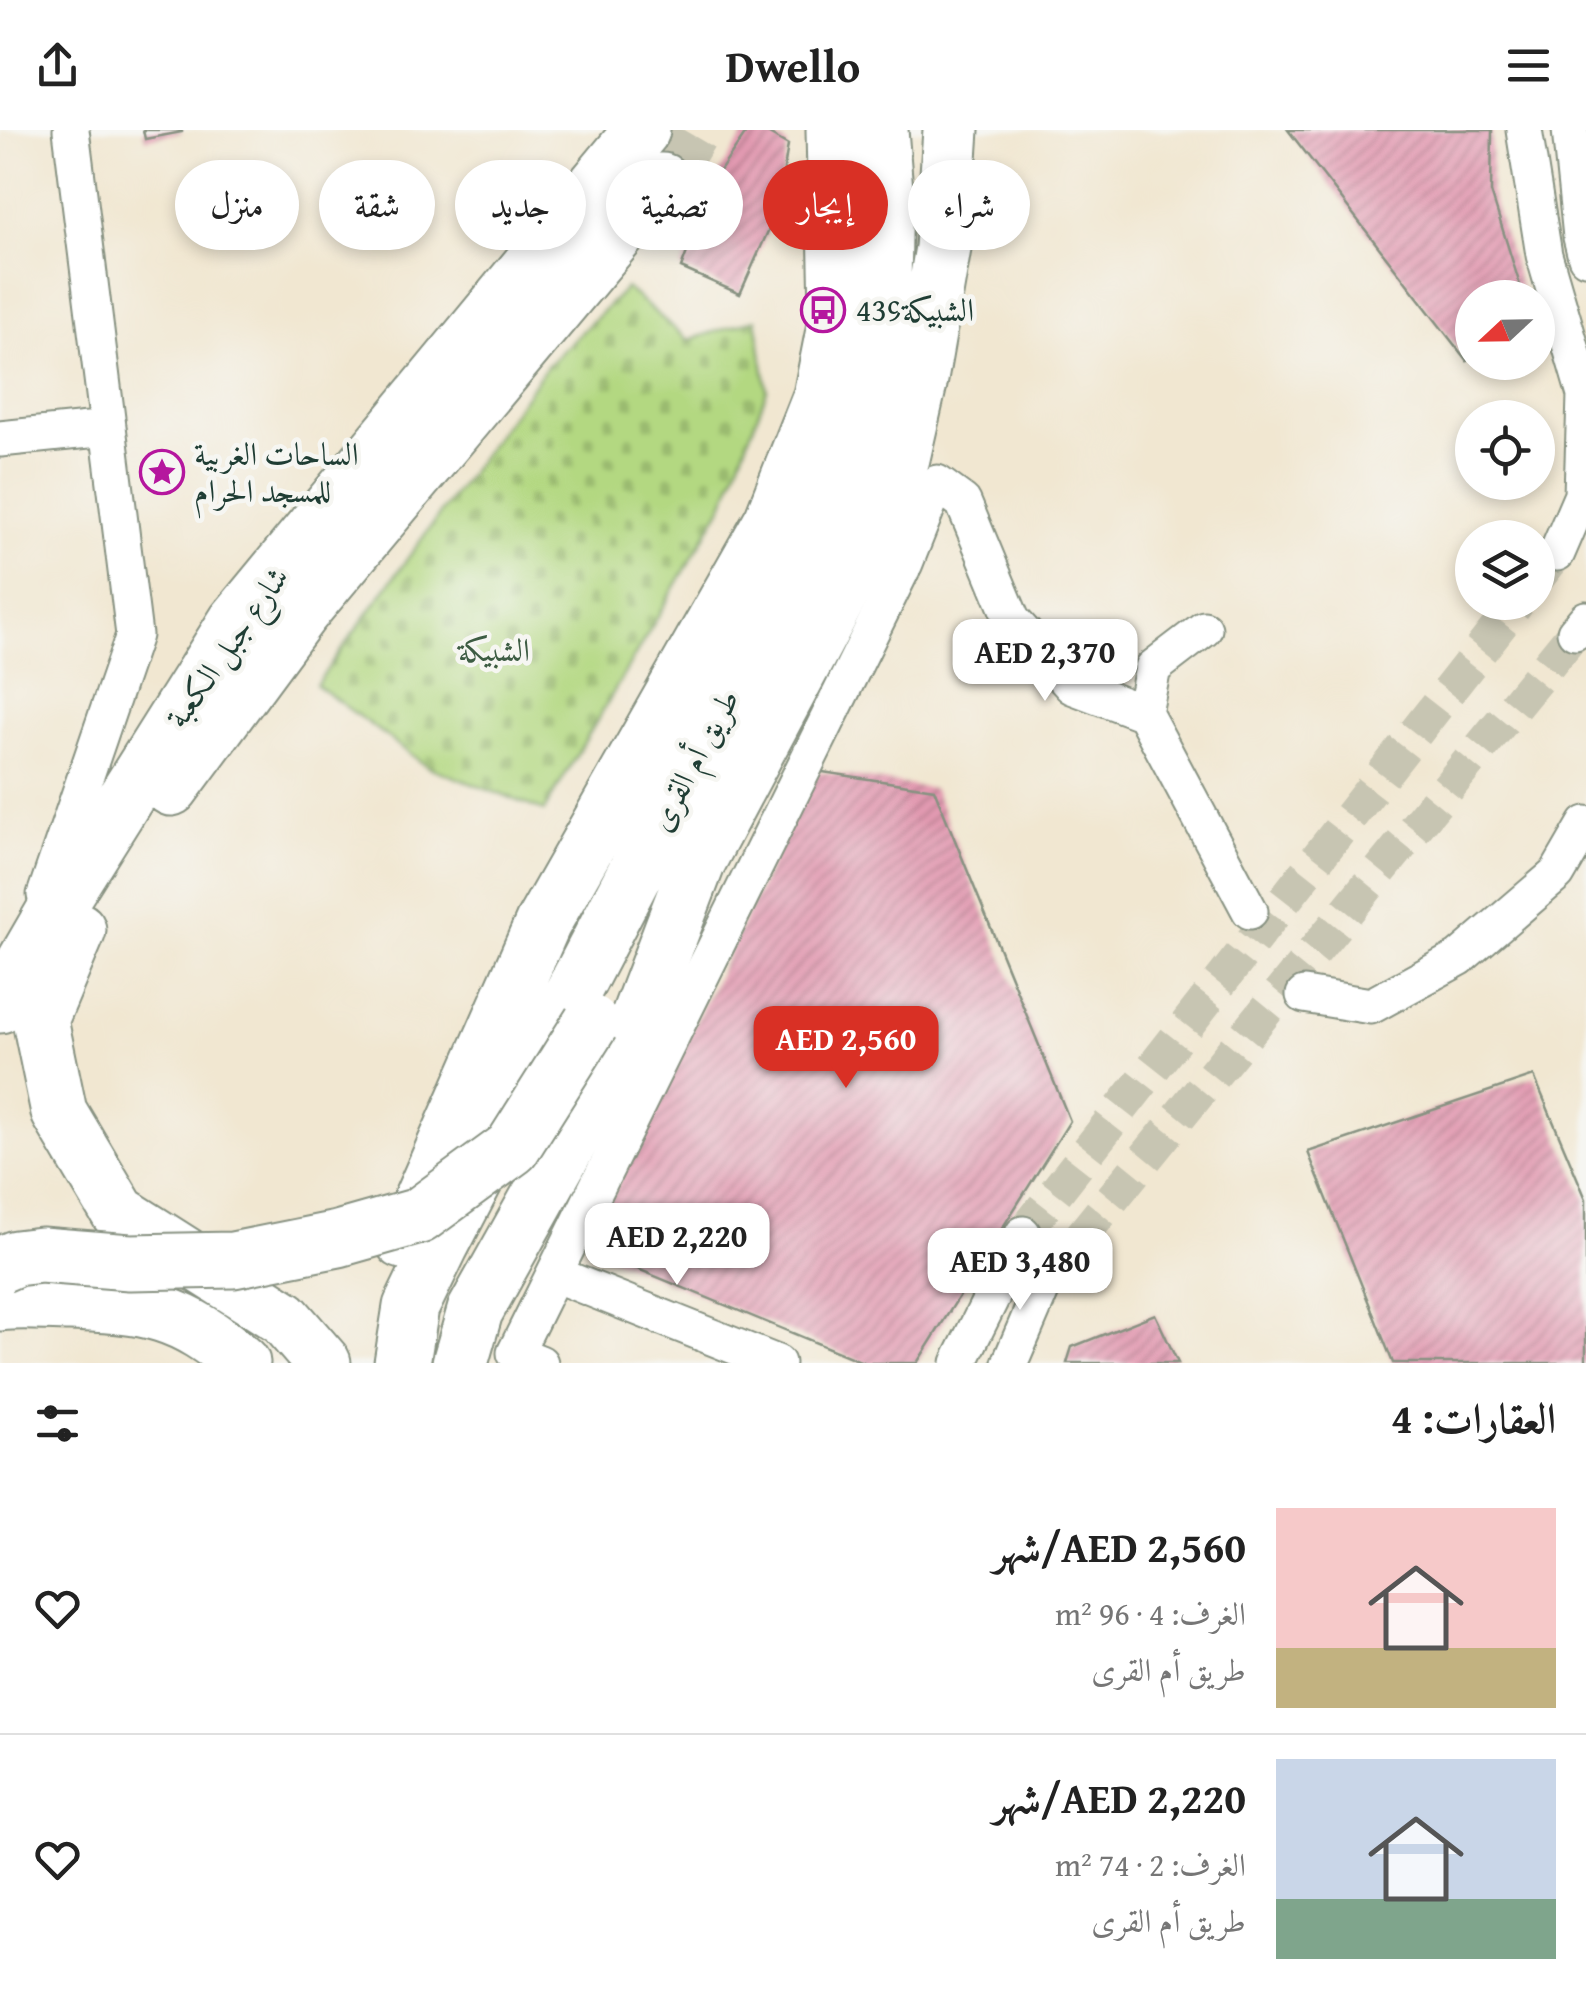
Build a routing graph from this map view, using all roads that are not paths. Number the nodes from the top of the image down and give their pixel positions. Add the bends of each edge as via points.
1 (72, 130) edge
2 (642, 130) tunnel mouth
3 (834, 130) edge
4 (880, 130) edge
5 (951, 130) edge
6 (1524, 130) edge
7 (1570, 130) edge
8 (606, 248) edge
9 (1586, 257) edge
10 (108, 428) junction
11 (0, 439) edge
12 (1584, 491) edge
13 (1571, 549) tunnel mouth
14 (1204, 629) dead end
15 (1144, 713) junction
16 (1586, 824) edge
17 (698, 861) junction
18 (1250, 911) dead end
19 (1304, 995) dead end
20 (19, 1001) edge
21 (1024, 1234) tunnel mouth
22 (0, 1266) edge
23 (554, 1274) junction
24 (1045, 1281) tunnel mouth
25 (0, 1303) edge
26 (242, 1363) edge
27 (323, 1363) edge
28 (367, 1363) edge
29 (402, 1363) edge
30 (460, 1363) edge
31 (540, 1363) edge
32 (777, 1363) edge
33 (958, 1363) edge
34 (1010, 1363) edge

1 - 10 street
2 - 20 highway, شارع جبل الكعبة via 236,622 59,903
3 - 28 highway, طريق أم القرى via 838,310 821,396 772,520 542,922 395,1259
4 - 29 highway, طريق أم القرى via 882,329 848,464 441,1245 411,1307
5 - 17 highway, طريق أم القرى via 943,248 902,458 871,536
6 - 12 street via 1544,256 1586,395
7 - 9 street
8 - 20 highway, شارع جبل الكعبة via 302,612
10 - 11 street
10 - 20 street via 134,635
12 - 13 street
14 - 15 street via 1153,668
15 - 18 street
15 - 23 street via 1072,686 1012,620 963,502 937,482 905,563
16 - 19 street via 1557,874 1459,958 1371,1006
17 - 22 highway, bridge via 512,1148 420,1216 233,1260 41,1255
17 - 30 highway, طريق أم القرى via 637,1021 474,1311
20 - 27 highway via 59,1112 119,1213 284,1318
21 - 33 street
23 - 31 street via 515,1353
23 - 32 street
24 - 34 street
25 - 26 highway via 167,1313

